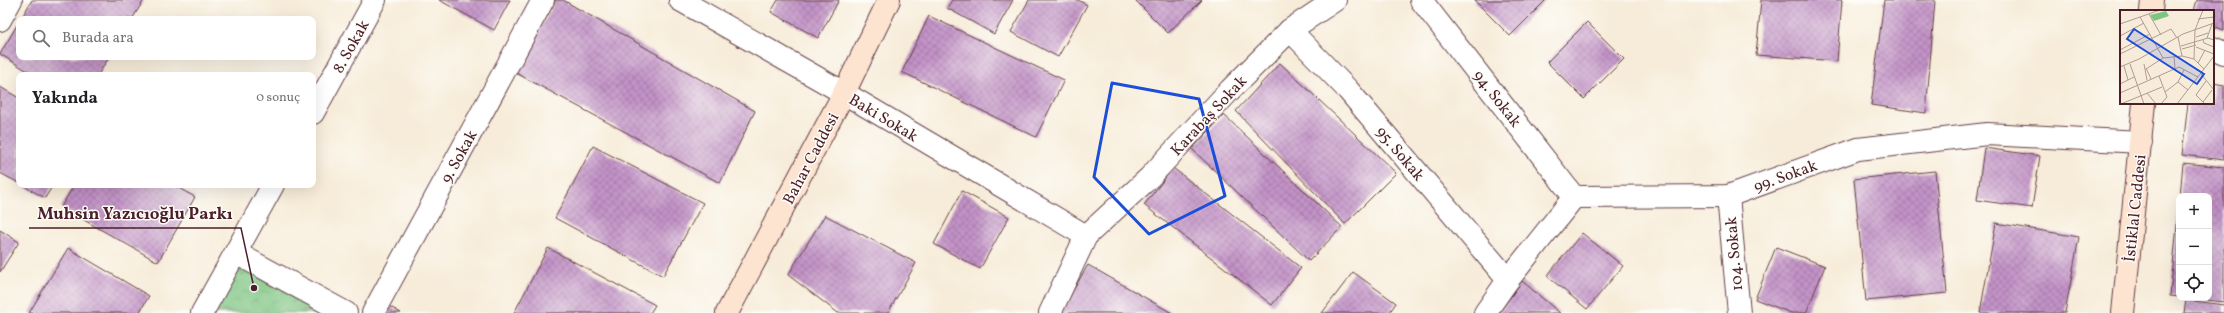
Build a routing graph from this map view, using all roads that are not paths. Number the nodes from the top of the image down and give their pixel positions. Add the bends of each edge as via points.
1 (11, 0) edge
2 (375, 0) edge
3 (543, 0) edge
4 (680, 0) edge
5 (889, 0) edge
6 (1336, 0) edge
7 (1421, 0) edge
8 (2152, 0) edge
9 (2151, 10) edge
10 (0, 20) edge
11 (1290, 30) junction
12 (2214, 48) edge
13 (2224, 53) edge
14 (844, 93) junction
15 (2144, 104) edge
16 (316, 108) edge
17 (2141, 142) junction
18 (271, 188) edge
19 (1574, 196) junction
20 (1728, 196) junction
21 (1086, 236) junction
22 (236, 253) junction
23 (1508, 280) junction
24 (202, 313) edge
25 (346, 313) edge
26 (373, 313) edge
27 (727, 313) edge
28 (1050, 313) edge
29 (1485, 313) edge
30 (1739, 313) edge
31 (2123, 313) edge

1 - 10 street
2 - 16 street, 8. Sokak
3 - 26 street, 9. Sokak
4 - 14 street, Baki Sokak
5 - 14 street, Bahar Caddesi
6 - 11 street, Karabaş Sokak
7 - 19 street, 94. Sokak
8 - 9 street
11 - 21 street, Karabaş Sokak via 1230,90 1150,177
11 - 23 street, 95. Sokak via 1348,90
12 - 13 street
14 - 21 street, Baki Sokak
14 - 27 street, Bahar Caddesi
15 - 17 street, İstiklal Caddesi
17 - 20 street, 99. Sokak via 1987,134 1858,149
17 - 31 street, İstiklal Caddesi
18 - 22 street
19 - 20 street, 99. Sokak
19 - 23 street
20 - 30 street, 104. Sokak
21 - 28 street
22 - 24 street
22 - 25 street
23 - 29 street

